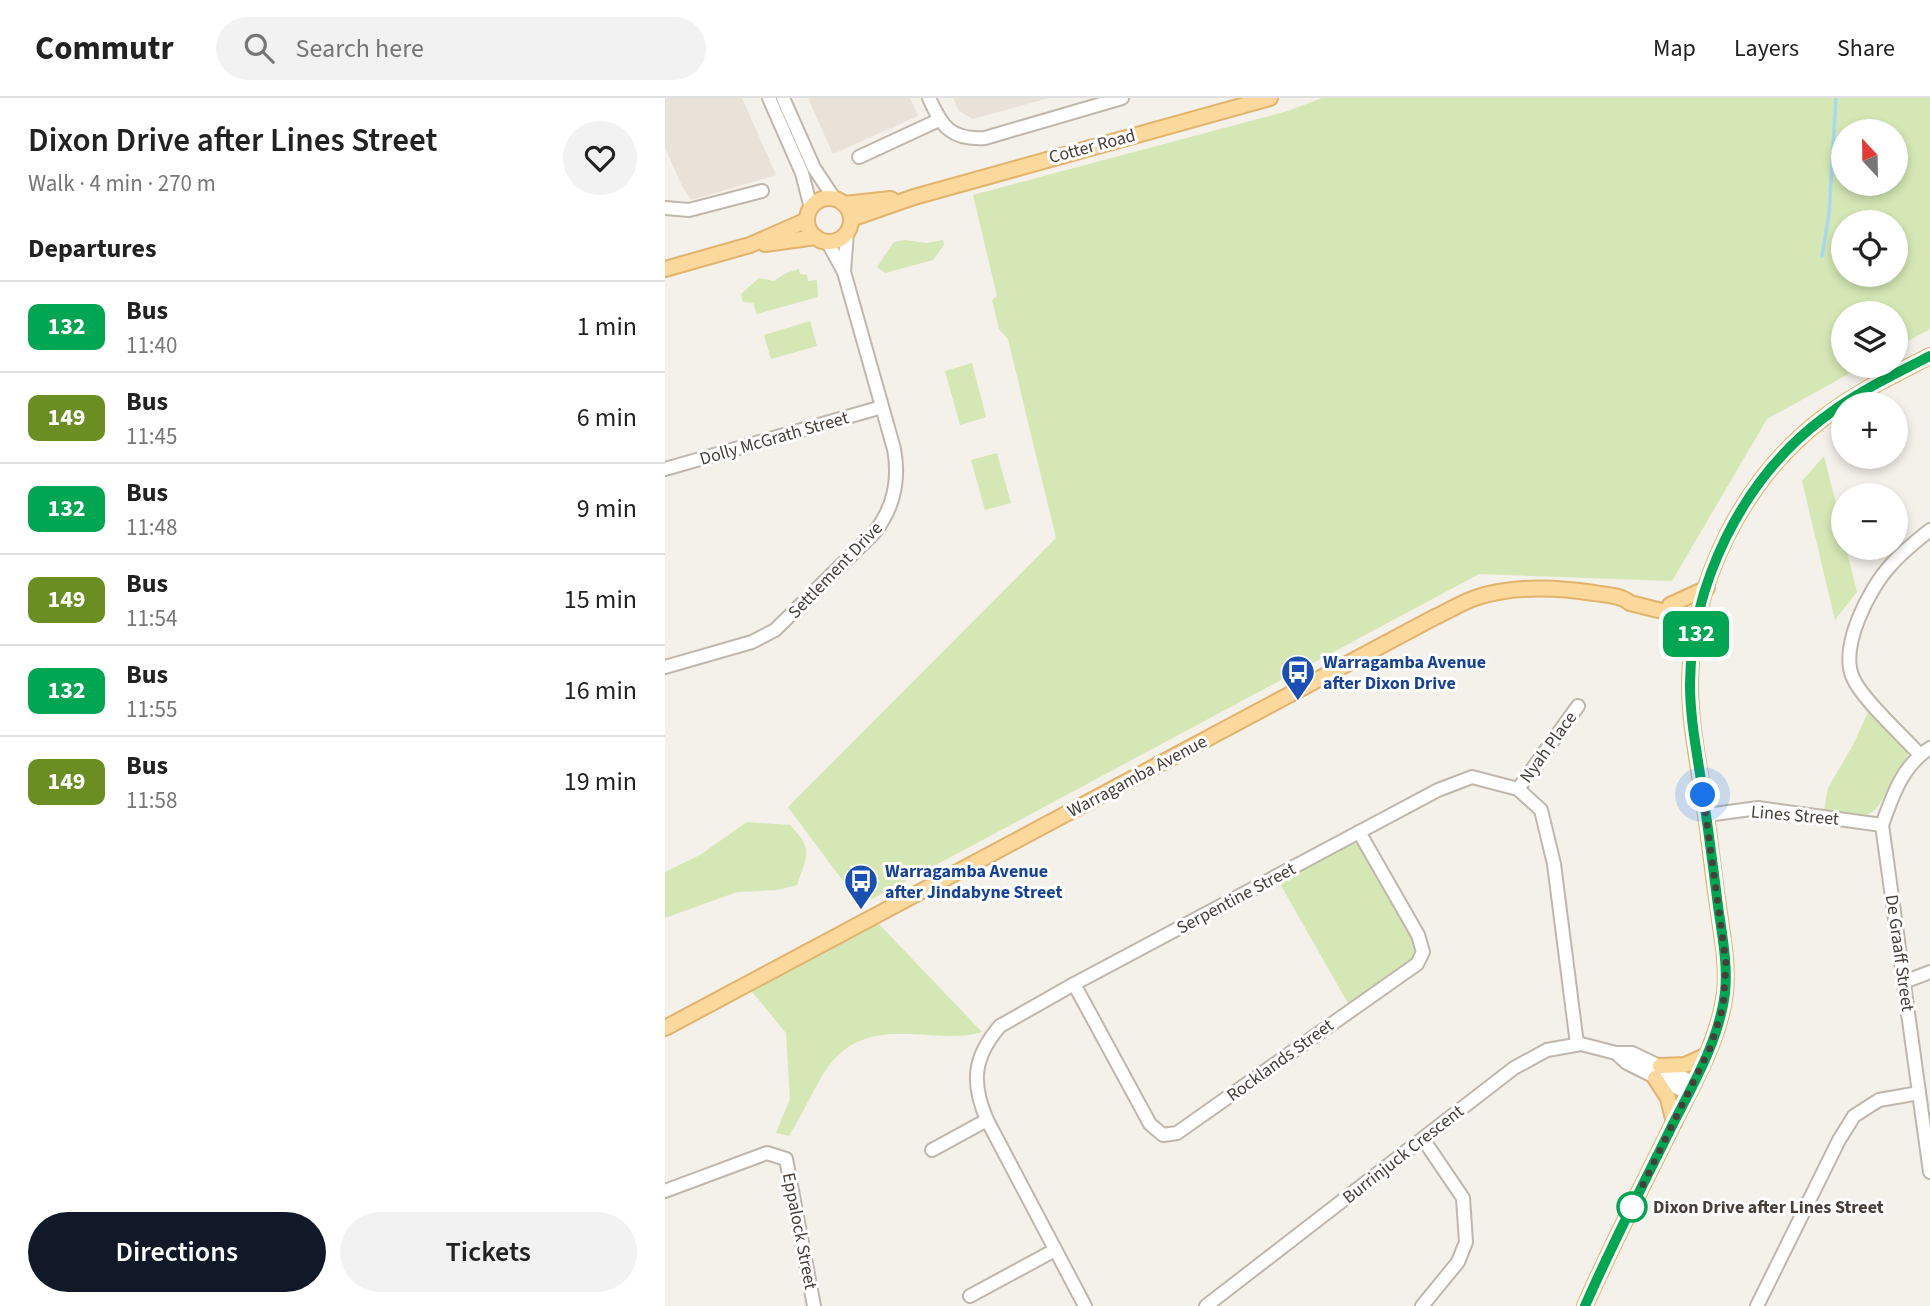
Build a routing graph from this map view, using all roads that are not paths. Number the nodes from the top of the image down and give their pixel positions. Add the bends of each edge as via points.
1 (769, 98) edge
2 (783, 98) edge
3 (929, 98) edge
4 (1073, 98) edge
5 (1122, 98) edge
6 (1270, 98) edge
7 (1078, 111) junction
8 (939, 120) junction
9 (859, 157) dead end
10 (762, 191) dead end
11 (914, 197) junction
12 (839, 201) junction
13 (665, 208) edge
14 (809, 214) junction
15 (849, 225) junction
16 (821, 239) junction
17 (750, 246) junction
18 (665, 269) edge
19 (844, 272) junction
20 (1930, 356) edge
21 (883, 407) junction
22 (665, 469) edge
23 (1930, 530) edge
24 (1707, 588) junction
25 (1669, 609) junction
26 (1699, 615) junction
27 (1693, 649) junction
28 (665, 667) edge
29 (1578, 706) dead end
30 (1925, 751) edge
31 (1518, 789) junction
32 (1707, 815) junction
33 (1882, 825) junction
34 (1359, 832) junction
35 (1930, 972) edge
36 (1904, 982) junction
37 (1074, 984) junction
38 (665, 1028) edge
39 (1577, 1044) junction
40 (1707, 1055) junction
41 (1658, 1072) junction
42 (1691, 1088) junction
43 (1919, 1093) junction
44 (987, 1120) junction
45 (1674, 1123) junction
46 (1423, 1139) junction
47 (1928, 1149) edge
48 (932, 1150) dead end
49 (1930, 1172) edge
50 (665, 1191) edge
51 (1055, 1250) junction
52 (969, 1296) dead end
53 (1589, 1303) edge
54 (814, 1306) edge
55 (1085, 1306) edge
56 (1206, 1306) edge
57 (1422, 1306) edge
58 (1757, 1306) edge

1 - 14 street via 802,173
2 - 12 street via 814,168
3 - 8 street
4 - 7 street
5 - 7 street
6 - 11 main road, Cotter Road
7 - 8 street via 985,138 966,139
8 - 9 street
10 - 13 street via 689,210
11 - 12 main road, Cotter Road
11 - 15 main road, Cotter Road
12 - 14 main road via 821,200
12 - 15 main road
14 - 16 main road via 808,226
14 - 17 main road
15 - 16 main road via 838,240
15 - 19 street, Settlement Drive
16 - 17 main road
16 - 19 street, Settlement Drive
17 - 18 main road
19 - 21 street, Settlement Drive
20 - 24 main road via 1854,396 1793,445 1756,488 1734,523
21 - 22 street, Dolly McGrath Street
21 - 28 street, Settlement Drive via 897,479 889,511 874,533 775,630 752,642
23 - 30 street via 1889,567 1869,597 1849,656 1858,688
24 - 25 main road
24 - 26 main road
25 - 26 main road, Warragamba Avenue
25 - 27 main road
25 - 38 main road, Warragamba Avenue via 1559,588 1520,589 1476,598
26 - 27 main road
27 - 32 main road via 1692,718
29 - 31 street, Nyah Place
30 - 33 street, De Graaff Street via 1895,789
31 - 34 street, Serpentine Street via 1472,777
31 - 39 street via 1541,810 1554,864
32 - 33 street, Lines Street via 1758,808
32 - 40 main road via 1726,963 1723,1007
33 - 36 street, De Graaff Street
34 - 37 street, Serpentine Street
34 - 37 street, Rocklands Street via 1418,935 1423,952 1417,964 1177,1133 1163,1135 1150,1124
35 - 36 street
36 - 43 street, De Graaff Street
37 - 44 street, Serpentine Street via 1000,1026 987,1041 978,1064 977,1097
39 - 41 street, Burrinjuck Crescent via 1596,1046 1627,1063
39 - 46 street, Burrinjuck Crescent via 1530,1058
40 - 41 main road
40 - 42 main road
41 - 42 street, Burrinjuck Crescent
41 - 45 main road
42 - 45 main road
43 - 47 street, De Graaff Street
43 - 58 street via 1879,1100 1854,1116
44 - 48 street
44 - 51 street, Serpentine Street
45 - 53 main road via 1603,1264
46 - 56 street, Burrinjuck Crescent
46 - 57 street via 1462,1198 1466,1242 1458,1262
47 - 49 street, De Graaff Street
50 - 54 street, Eppalock Street via 767,1153 786,1159
51 - 52 street
51 - 55 street, Serpentine Street

